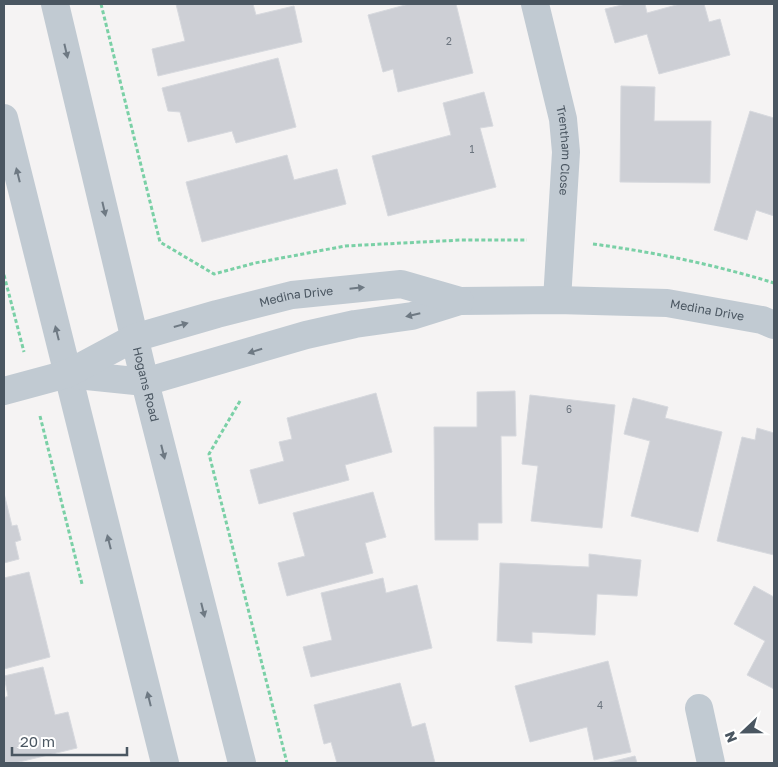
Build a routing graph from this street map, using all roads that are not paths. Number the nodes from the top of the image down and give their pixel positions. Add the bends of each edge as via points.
1 (55, 4) edge
2 (536, 4) edge
3 (4, 118) edge
4 (557, 300) junction
5 (460, 301) junction
6 (774, 325) edge
7 (134, 338) junction
8 (67, 374) junction
9 (145, 382) junction
10 (4, 391) edge
11 (699, 708) dead end
12 (165, 763) edge
13 (242, 763) edge
14 (711, 763) edge

1 -> 7 street, Hogans Road
2 - 4 street, Trentham Close via 563,119 566,152
8 -> 3 street
4 - 5 street, Medina Drive
4 - 6 street, Medina Drive via 667,303
7 -> 5 street, Medina Drive via 217,314 310,293 401,284
5 -> 9 street, Medina Drive via 412,316 306,335
7 - 8 street, Medina Drive
7 - 9 street, Hogans Road
8 - 9 street
8 - 10 street
12 -> 8 street
9 -> 13 street, Hogans Road
11 - 14 street

